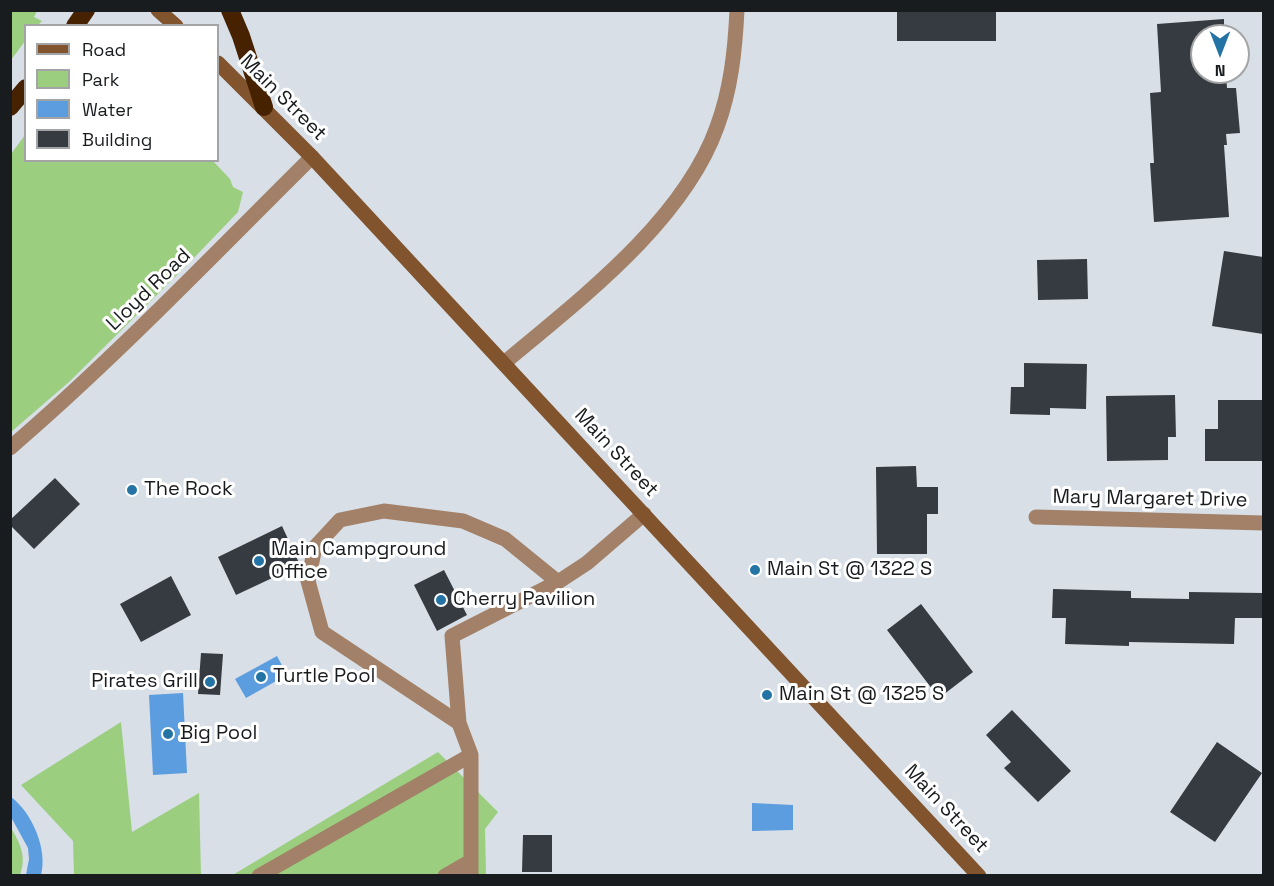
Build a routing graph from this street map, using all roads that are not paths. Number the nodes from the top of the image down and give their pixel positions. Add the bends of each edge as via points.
1 (86, 10) edge
2 (158, 10) edge
3 (230, 10) edge
4 (737, 10) edge
5 (76, 24) edge
6 (174, 24) edge
7 (219, 64) edge
8 (24, 90) edge
9 (10, 107) edge
10 (264, 107) junction
11 (312, 157) junction
12 (504, 363) junction
13 (10, 448) edge
14 (644, 514) junction
15 (1036, 518) dead end
16 (1263, 523) edge
17 (558, 582) junction
18 (459, 723) junction
19 (471, 755) junction
20 (471, 868) edge
21 (259, 876) edge
22 (445, 876) edge
23 (979, 876) edge

1 - 5 highway
2 - 6 main road
3 - 10 highway
4 - 12 street via 734,62 717,128 697,170 647,237
7 - 10 main road, Main Street
8 - 9 highway
10 - 11 main road, Main Street
11 - 12 main road, Main Street
11 - 13 street, Lloyd Road via 162,307
12 - 14 main road, Main Street
14 - 17 street via 588,563
14 - 23 main road, Main Street
15 - 16 street, Mary Margaret Drive
17 - 18 street via 452,636
17 - 18 street via 506,539 464,521 425,515 384,511 340,520 315,547 308,581 322,632
18 - 19 street
19 - 20 street
19 - 21 street
20 - 22 street

